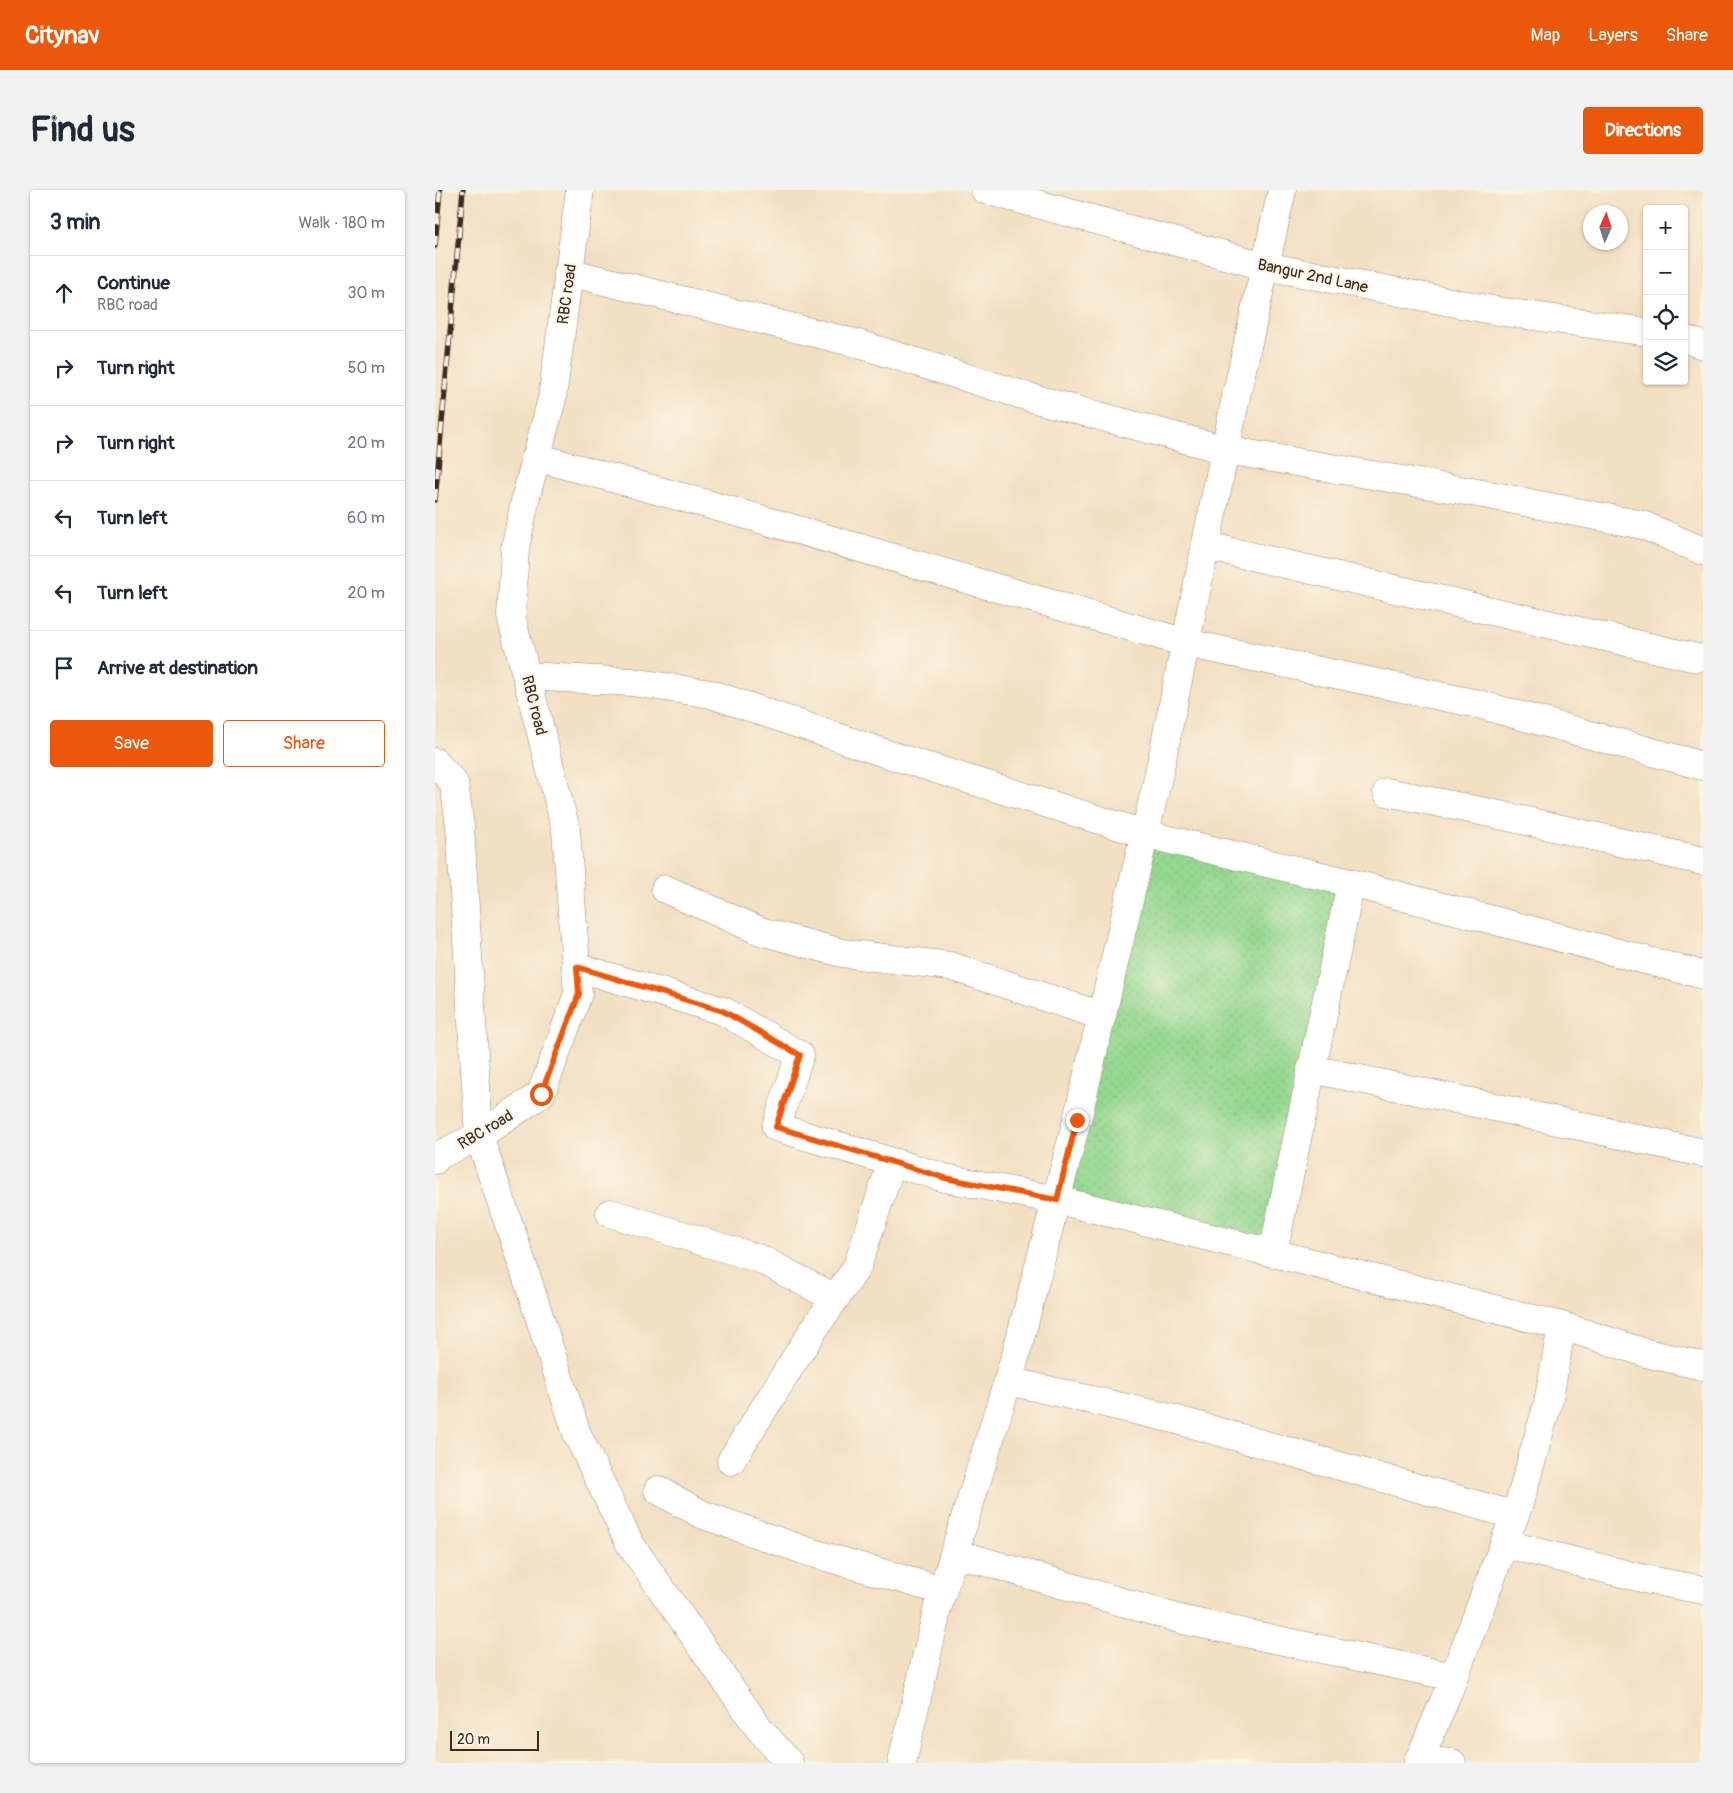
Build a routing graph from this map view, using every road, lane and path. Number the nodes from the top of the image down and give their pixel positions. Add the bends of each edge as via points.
1 (580, 190) edge
2 (985, 190) edge
3 (1282, 190) edge
4 (1265, 266) junction
5 (569, 272) junction
6 (1643, 331) edge
7 (1687, 340) edge
8 (1703, 345) edge
9 (1225, 450) junction
10 (536, 458) junction
11 (1206, 546) junction
12 (1703, 551) edge
13 (1186, 643) junction
14 (1697, 658) dead end
15 (527, 676) junction
16 (435, 762) edge
17 (1703, 766) edge
18 (1387, 792) dead end
19 (1145, 834) junction
20 (1703, 861) edge
21 (1351, 883) junction
22 (665, 889) dead end
23 (577, 967) junction
24 (1703, 975) edge
25 (1102, 1016) junction
26 (1311, 1069) junction
27 (479, 1136) junction
28 (1703, 1153) edge
29 (435, 1160) edge
30 (892, 1162) junction
31 (1057, 1200) junction
32 (610, 1213) dead end
33 (1273, 1253) junction
34 (835, 1298) junction
35 (1562, 1326) junction
36 (1703, 1366) edge
37 (1008, 1381) junction
38 (731, 1461) dead end
39 (658, 1490) dead end
40 (1513, 1515) junction
41 (1505, 1544) junction
42 (955, 1553) junction
43 (1703, 1590) edge
44 (943, 1591) junction
45 (1454, 1677) junction
46 (1418, 1762) edge
47 (789, 1763) edge
48 (902, 1763) edge
49 (1452, 1763) edge

1 - 5 street, RBC road
2 - 4 street, Bangur 2nd Lane
3 - 4 street
4 - 6 street, Bangur 2nd Lane via 1497,311
4 - 9 street
5 - 9 street via 855,343 1031,398
5 - 10 street, RBC road via 552,399
7 - 8 street
9 - 11 street
9 - 12 street via 1489,494 1643,525
10 - 13 street via 743,514
10 - 15 street, RBC road via 515,548 511,616
11 - 13 street
11 - 14 street
13 - 17 street via 1478,704
13 - 19 street
15 - 19 street via 631,682 711,694 887,754
15 - 23 street, RBC road via 566,830
16 - 27 street via 453,783 459,826
18 - 20 street
19 - 21 street
19 - 25 street
21 - 24 street
21 - 26 street
22 - 25 street via 760,931 842,953 950,966
23 - 27 street, RBC road via 579,994 541,1094
23 - 30 street via 723,1011 800,1055 776,1127
25 - 31 street
26 - 28 street
26 - 33 street
27 - 29 street, RBC road via 437,1156
27 - 47 street via 577,1434 631,1544 758,1727
30 - 31 street via 945,1178
30 - 34 street via 857,1267
31 - 33 street
31 - 37 street
32 - 34 street via 760,1259
33 - 35 street
34 - 38 street
35 - 36 street via 1646,1353
35 - 40 street via 1548,1403
37 - 40 street via 1174,1419
37 - 42 street
39 - 44 street via 701,1514
40 - 41 street
41 - 43 street
41 - 45 street
42 - 44 street
42 - 45 street via 1183,1620
44 - 48 street
45 - 46 street
46 - 49 street

